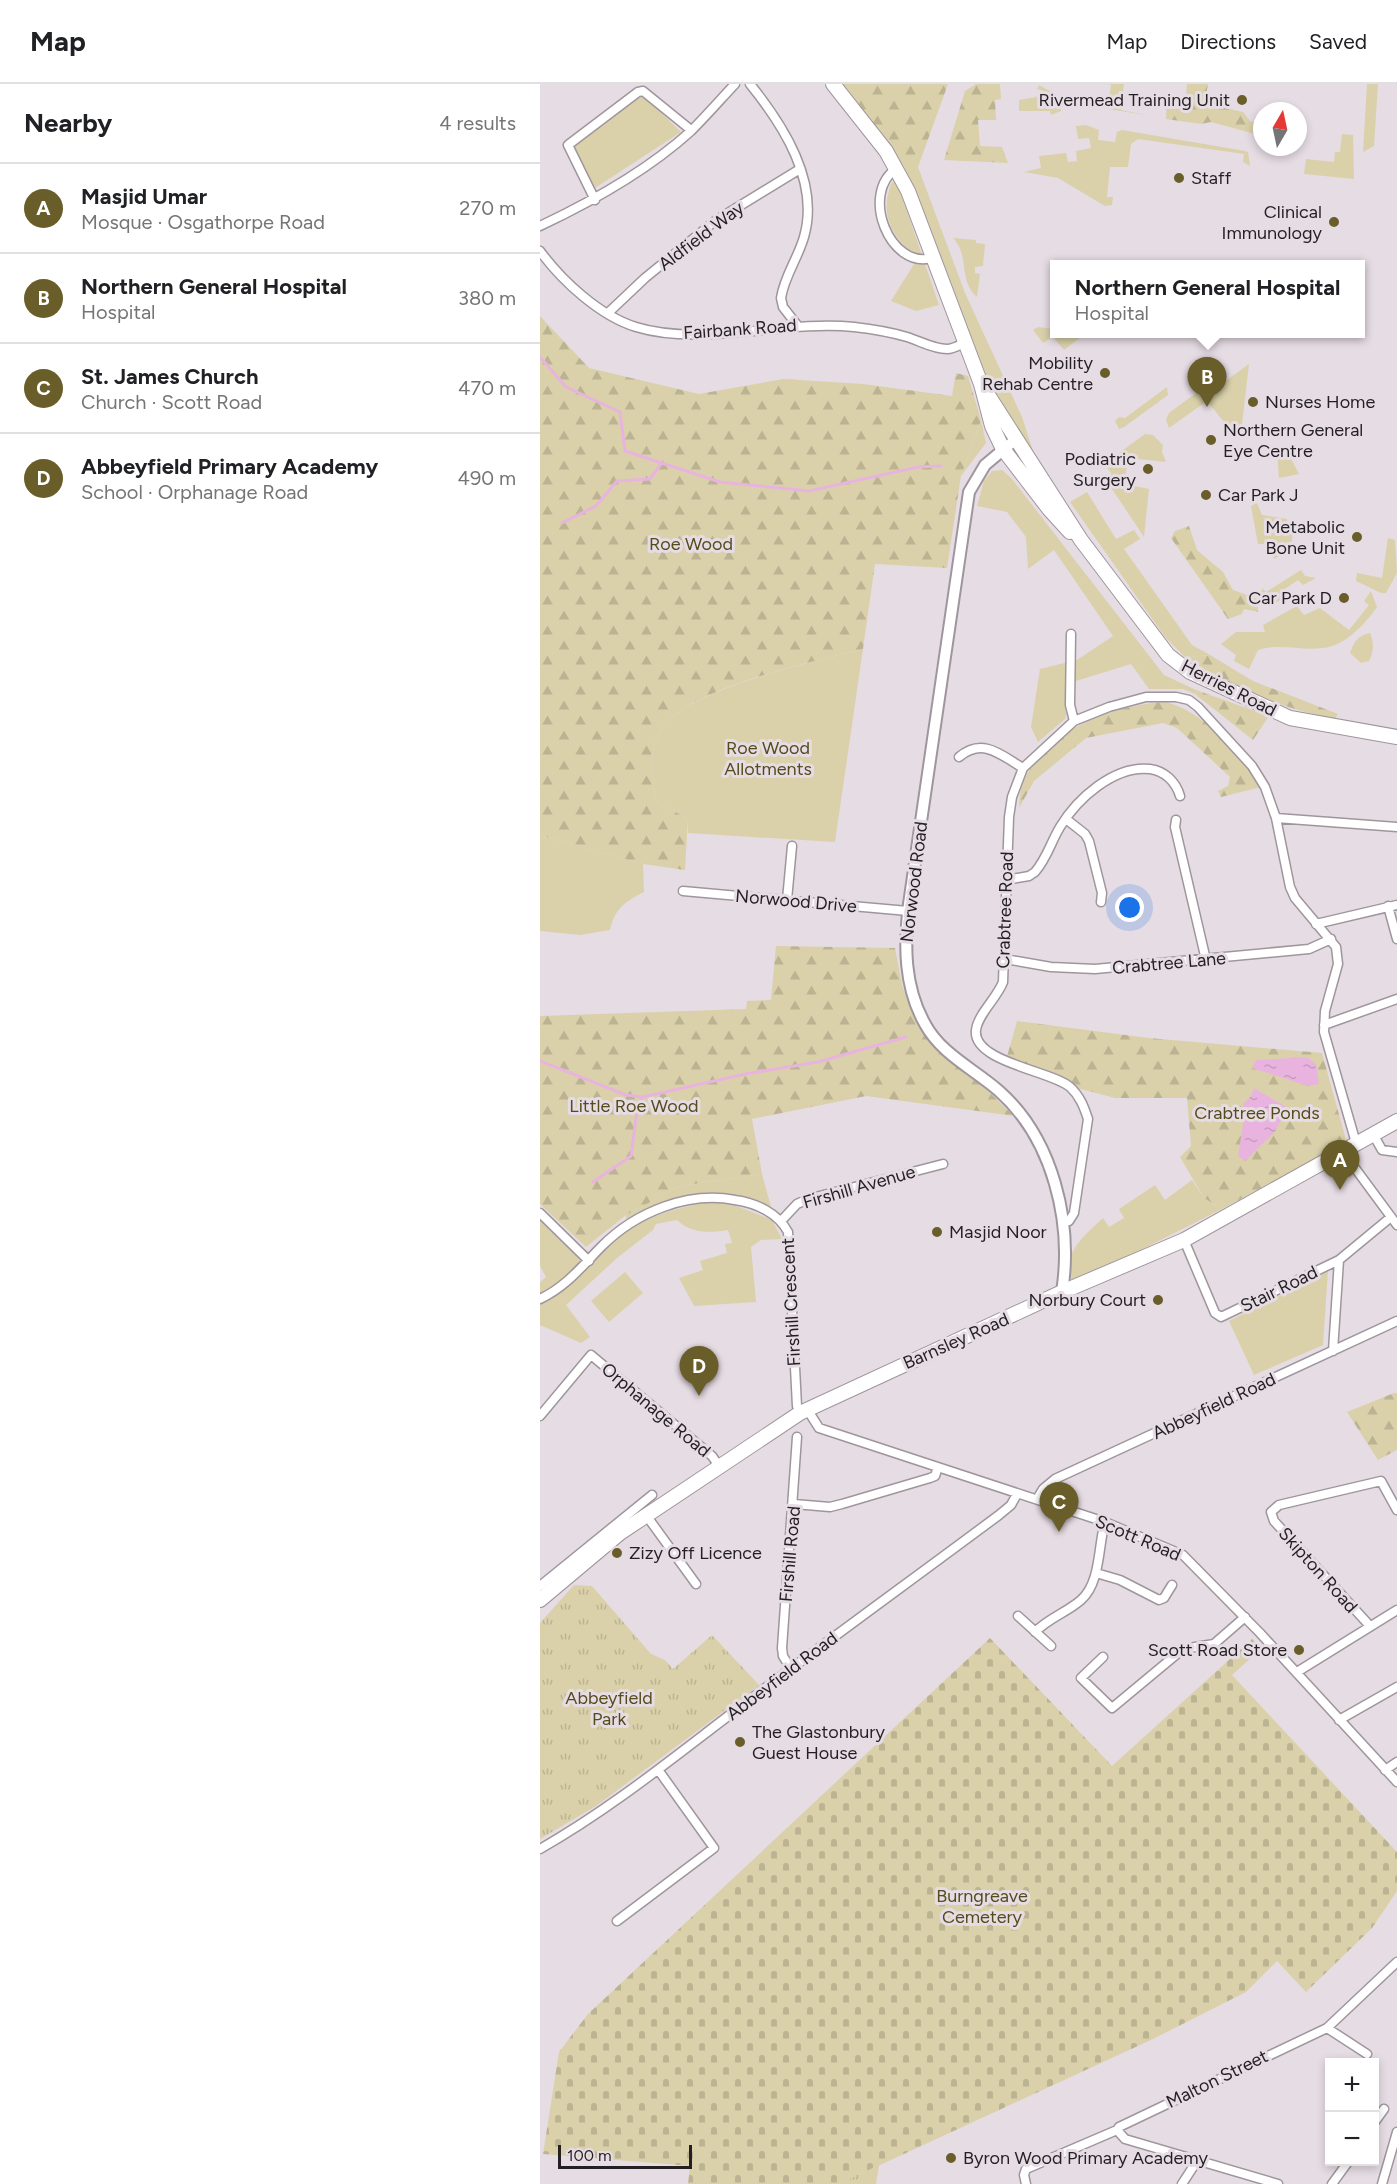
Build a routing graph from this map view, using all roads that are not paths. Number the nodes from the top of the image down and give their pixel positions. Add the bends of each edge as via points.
1 (735, 84) edge
2 (750, 84) edge
3 (833, 84) edge
4 (691, 130) junction
5 (897, 168) junction
6 (800, 169) junction
7 (595, 200) junction
8 (540, 226) edge
9 (540, 251) edge
10 (932, 258) junction
11 (609, 313) junction
12 (796, 325) junction
13 (963, 343) junction
14 (981, 384) junction
15 (1016, 439) junction
16 (1003, 449) junction
17 (1081, 540) junction
18 (1071, 634) dead end
19 (1074, 721) junction
20 (1397, 737) edge
21 (959, 757) dead end
22 (1023, 768) junction
23 (1180, 796) dead end
24 (1276, 818) junction
25 (1066, 819) junction
26 (1176, 820) dead end
27 (1397, 827) edge
28 (792, 846) dead end
29 (1006, 880) junction
30 (683, 891) dead end
31 (787, 900) junction
32 (1101, 902) dead end
33 (1392, 905) edge
34 (908, 911) junction
35 (1316, 924) junction
36 (1331, 939) junction
37 (1397, 939) edge
38 (1005, 959) junction
39 (1206, 960) junction
40 (1397, 999) edge
41 (1324, 1025) junction
42 (1397, 1121) edge
43 (1373, 1134) junction
44 (1356, 1143) junction
45 (1397, 1152) edge
46 (944, 1164) dead end
47 (1352, 1164) dead end
48 (540, 1214) edge
49 (1391, 1217) junction
50 (781, 1221) junction
51 (1063, 1222) junction
52 (1397, 1225) edge
53 (1184, 1239) junction
54 (1339, 1260) junction
55 (589, 1261) junction
56 (1062, 1292) junction
57 (540, 1299) edge
58 (1397, 1322) edge
59 (1333, 1351) junction
60 (804, 1411) junction
61 (540, 1416) edge
62 (797, 1437) dead end
63 (719, 1466) junction
64 (938, 1467) junction
65 (1017, 1494) junction
66 (652, 1495) dead end
67 (1037, 1499) junction
68 (794, 1504) junction
69 (1397, 1510) edge
70 (646, 1515) junction
71 (1105, 1522) junction
72 (1096, 1574) junction
73 (696, 1584) dead end
74 (1172, 1585) dead end
75 (540, 1593) edge
76 (1397, 1610) edge
77 (1018, 1616) dead end
78 (1245, 1617) junction
79 (1370, 1626) junction
80 (1035, 1632) junction
81 (1051, 1646) dead end
82 (1103, 1657) dead end
83 (791, 1669) junction
84 (1297, 1672) junction
85 (1397, 1687) edge
86 (1339, 1720) junction
87 (1397, 1762) edge
88 (1385, 1770) junction
89 (659, 1771) junction
90 (1397, 1782) edge
91 (540, 1848) edge
92 (617, 1921) dead end
93 (1397, 1962) edge
94 (1327, 2028) junction
95 (1366, 2054) dead end
96 (1384, 2109) dead end
97 (1379, 2116) edge
98 (1117, 2130) junction
99 (1397, 2132) edge
100 (1197, 2161) junction
101 (1345, 2166) edge
102 (1025, 2180) edge
103 (1255, 2181) edge
104 (1182, 2184) edge
105 (1278, 2184) edge
106 (1332, 2184) edge
107 (1382, 2184) edge

1 - 4 street
2 - 6 street via 783,132
3 - 5 main road, Herries Road
4 - 7 street
4 - 7 street via 644,92 638,92 568,146
5 - 10 main road, Herries Road
5 - 10 street via 883,183 879,207 882,220 895,244 906,253 916,259
6 - 11 street, Aldfield Way via 715,221
6 - 12 street via 807,202 805,234 780,298
7 - 8 street
9 - 11 street, Fairbank Road via 564,278
10 - 13 main road, Herries Road
11 - 12 street, Fairbank Road via 625,323 662,333
12 - 13 street, Fairbank Road via 878,330 945,349
13 - 14 main road, Herries Road
14 - 15 main road, Herries Road
14 - 16 main road, Herries Road via 992,426
15 - 16 street, Norwood Road
15 - 17 main road, Herries Road
16 - 17 main road, Herries Road via 1065,528
16 - 34 street, Norwood Road via 985,465 969,492
17 - 20 main road, Herries Road via 1163,650 1190,672 1290,718
18 - 19 street via 1070,705
19 - 22 street, Crabtree Road
19 - 24 street, Crabtree Road via 1146,698 1189,700 1241,751 1265,788
21 - 22 street via 970,748 986,748
22 - 29 street, Crabtree Road via 1008,817
23 - 25 street via 1164,774 1140,769 1125,772 1100,786
24 - 27 street
24 - 35 street via 1290,887
25 - 29 street via 1035,872
25 - 32 street via 1089,841
26 - 39 street
28 - 31 street
29 - 38 street, Crabtree Road
30 - 31 street, Norwood Drive
31 - 34 street, Norwood Drive
33 - 35 street
33 - 37 street
34 - 51 street, Norwood Road via 905,957 925,1025 946,1050 1000,1092 1031,1130 1052,1177
35 - 36 street
36 - 39 street, Crabtree Lane via 1310,949
36 - 41 street via 1338,964
38 - 39 street, Crabtree Lane via 1073,969
38 - 51 street, Crabtree Road via 1003,982 977,1025 977,1041 1015,1065 1069,1086 1084,1106 1088,1119 1074,1213 1069,1221
40 - 41 street
41 - 44 street
42 - 43 main road, Barnsley Road
43 - 44 main road, Barnsley Road
43 - 45 street via 1382,1149
44 - 53 main road, Barnsley Road
46 - 50 street, Firshill Avenue via 808,1199 796,1204
47 - 49 street
48 - 55 street
49 - 52 street
49 - 54 street, Stair Road
50 - 55 street, Firshill Crescent via 742,1201 695,1198 647,1214 614,1235
50 - 60 street, Firshill Crescent via 791,1243 796,1394
51 - 56 street, Norwood Road via 1066,1253
53 - 54 street, Stair Road via 1218,1316
53 - 56 main road, Barnsley Road
54 - 59 street
55 - 57 street, Firshill Crescent via 568,1282
56 - 60 main road, Barnsley Road
58 - 59 street, Abbeyfield Road
59 - 67 street, Abbeyfield Road via 1055,1479
60 - 63 main road, Barnsley Road
60 - 64 street, Scott Road via 819,1428
61 - 63 street, Orphanage Road via 591,1355
62 - 68 street, Firshill Road
63 - 70 main road, Barnsley Road
64 - 65 street, Scott Road
64 - 68 street via 930,1478 842,1504
65 - 67 street, Scott Road
65 - 83 street, Abbeyfield Road via 999,1515
66 - 75 street
67 - 71 street, Scott Road
68 - 83 street, Firshill Road via 782,1648
69 - 79 street, Skipton Road via 1381,1481 1279,1505 1272,1512 1274,1521
70 - 73 street
70 - 75 main road, Barnsley Road
71 - 72 street
71 - 78 street, Scott Road via 1183,1555
72 - 74 street via 1120,1580 1159,1600
72 - 80 street via 1086,1596
76 - 79 street
77 - 80 street
78 - 82 street via 1214,1644 1183,1649 1112,1708 1081,1678
78 - 84 street, Scott Road
79 - 84 street
80 - 81 street
83 - 89 street, Abbeyfield Road
84 - 86 street, Scott Road
85 - 86 street
86 - 88 street, Scott Road
87 - 88 street
88 - 90 street, Scott Road
89 - 91 street, Abbeyfield Road via 583,1824
89 - 92 street via 714,1848
93 - 94 street, Malton Street
94 - 95 street
94 - 98 street, Malton Street via 1218,2077
96 - 97 street
98 - 100 street via 1125,2139
98 - 102 street, Malton Street via 1026,2169
99 - 107 street
100 - 103 street
100 - 104 street
101 - 106 street
103 - 105 street

